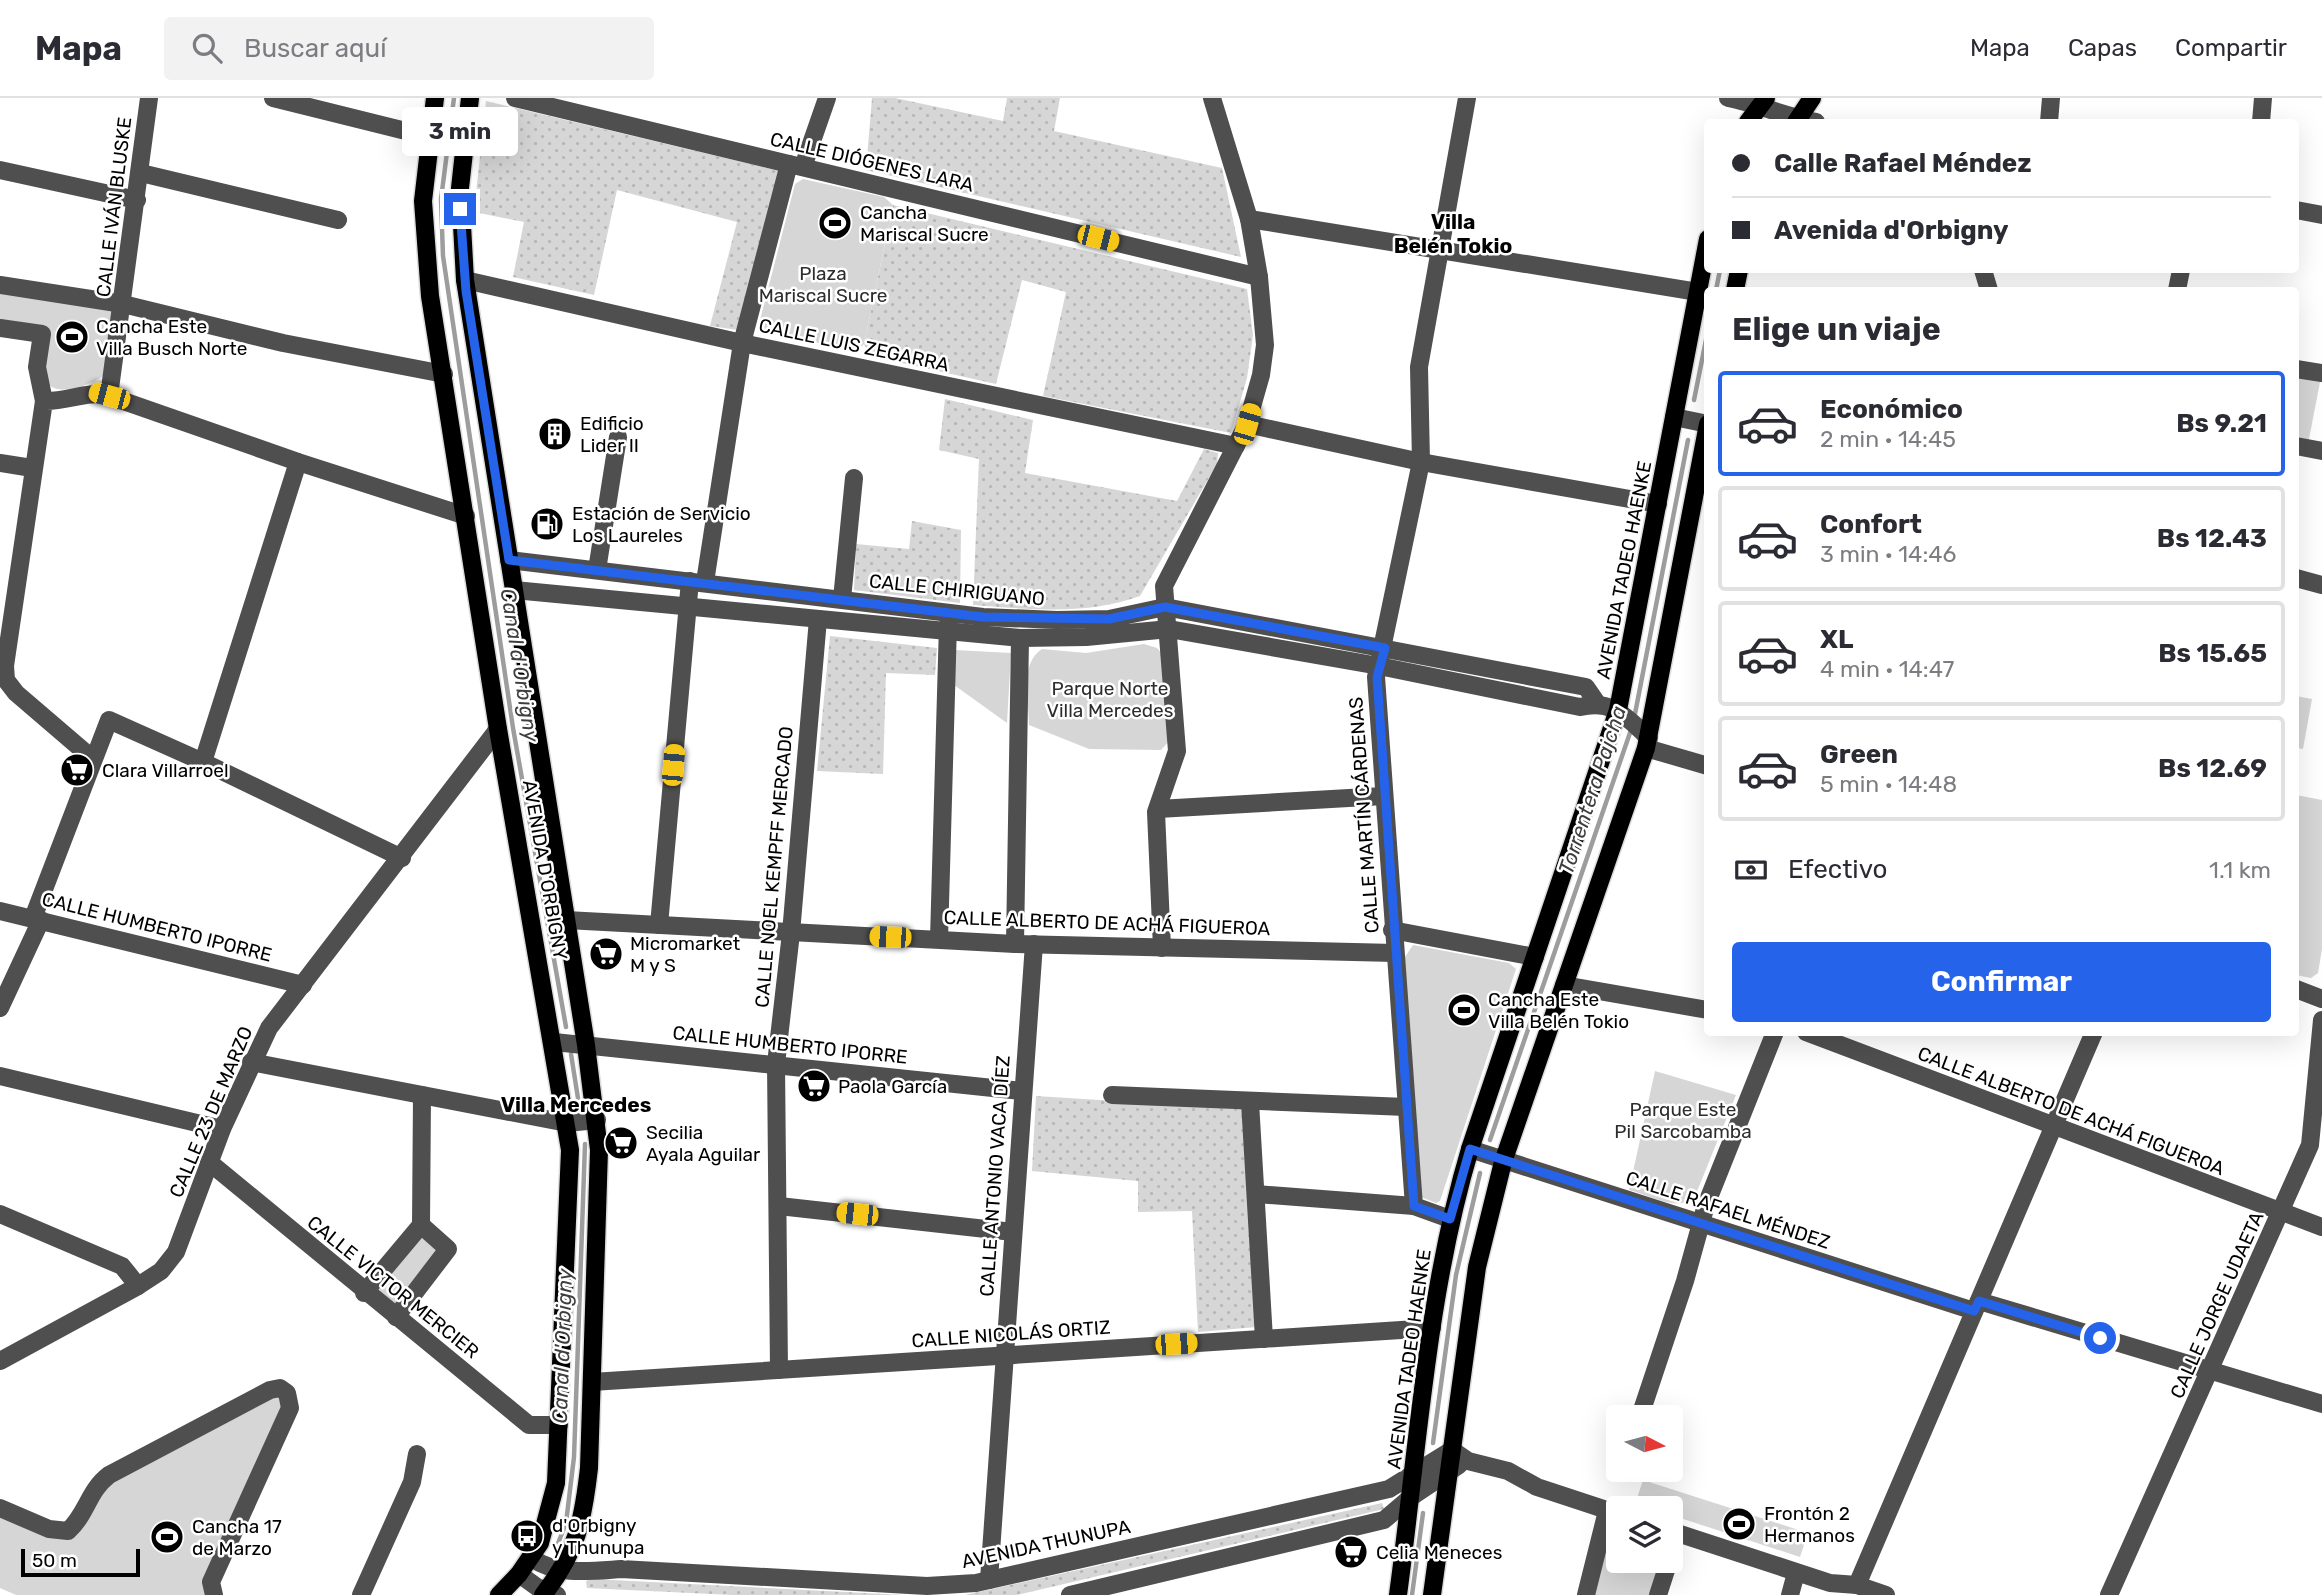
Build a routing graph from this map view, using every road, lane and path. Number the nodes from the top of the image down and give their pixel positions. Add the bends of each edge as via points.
1 (149, 98) edge
2 (273, 98) edge
3 (435, 98) edge
4 (470, 98) edge
5 (515, 98) edge
6 (827, 98) edge
7 (1212, 98) edge
8 (1467, 98) edge
9 (1728, 98) edge
10 (1812, 98) edge
11 (2051, 98) edge
12 (2263, 98) edge
13 (1764, 101) edge
14 (1750, 119) edge
15 (1799, 119) edge
16 (1804, 119) edge
17 (2049, 119) edge
18 (2262, 119) edge
19 (430, 137) junction
20 (796, 165) junction
21 (0, 170) edge
22 (141, 173) junction
23 (137, 200) junction
24 (2299, 211) edge
25 (2322, 215) edge
26 (1249, 219) junction
27 (338, 220) dead end
28 (1440, 250) junction
29 (1704, 260) edge
30 (1259, 277) junction
31 (465, 279) junction
32 (0, 285) edge
33 (1698, 292) junction
34 (123, 304) junction
35 (0, 328) edge
36 (742, 343) junction
37 (2299, 369) edge
38 (2322, 373) edge
39 (444, 374) junction
40 (109, 396) junction
41 (44, 401) junction
42 (1674, 417) junction
43 (1704, 423) edge
44 (1247, 424) junction
45 (618, 437) dead end
46 (1704, 441) edge
47 (1236, 446) junction
48 (2299, 447) edge
49 (2322, 451) edge
50 (1421, 462) junction
51 (0, 463) edge
52 (298, 463) junction
53 (32, 468) junction
54 (854, 478) dead end
55 (1658, 504) junction
56 (466, 516) junction
57 (509, 560) junction
58 (597, 570) junction
59 (2299, 579) edge
60 (698, 581) junction
61 (2322, 585) edge
62 (514, 590) junction
63 (842, 599) junction
64 (688, 606) junction
65 (1165, 607) junction
66 (949, 612) junction
67 (818, 619) junction
68 (1168, 629) junction
69 (948, 633) junction
70 (1020, 638) junction
71 (1382, 657) junction
72 (3, 671) edge
73 (498, 729) junction
74 (1636, 729) junction
75 (93, 759) junction
76 (203, 762) junction
77 (1704, 764) edge
78 (1384, 796) junction
79 (1158, 809) junction
80 (402, 858) junction
81 (0, 911) edge
82 (37, 919) junction
83 (566, 920) junction
84 (659, 925) junction
85 (1392, 930) junction
86 (791, 933) junction
87 (939, 939) junction
88 (1015, 944) junction
89 (1034, 944) junction
90 (1162, 948) junction
91 (1395, 953) junction
92 (1535, 957) junction
93 (303, 985) junction
94 (1564, 985) junction
95 (2299, 990) edge
96 (2322, 999) edge
97 (0, 1008) edge
98 (1704, 1009) edge
99 (2322, 1020) edge
100 (1773, 1036) edge
101 (1816, 1036) edge
102 (2092, 1036) edge
103 (554, 1042) junction
104 (586, 1045) junction
105 (251, 1062) junction
106 (776, 1064) junction
107 (0, 1076) edge
108 (1022, 1091) junction
109 (422, 1095) junction
110 (1112, 1095) dead end
111 (1250, 1102) junction
112 (1406, 1107) junction
113 (597, 1120) junction
114 (567, 1123) junction
115 (2053, 1128) junction
116 (222, 1129) junction
117 (1473, 1151) junction
118 (1499, 1160) junction
119 (208, 1162) junction
120 (1256, 1194) junction
121 (779, 1206) junction
122 (1414, 1206) junction
123 (2280, 1212) junction
124 (0, 1214) edge
125 (1450, 1219) junction
126 (1701, 1221) junction
127 (421, 1225) junction
128 (2322, 1227) edge
129 (1013, 1232) junction
130 (138, 1286) junction
131 (364, 1293) junction
132 (1976, 1306) junction
133 (396, 1317) junction
134 (1432, 1328) junction
135 (1264, 1339) junction
136 (1004, 1356) junction
137 (0, 1361) edge
138 (779, 1370) junction
139 (2210, 1371) junction
140 (592, 1382) junction
141 (2322, 1404) edge
142 (1645, 1405) edge
143 (559, 1425) junction
144 (1452, 1450) junction
145 (417, 1454) dead end
146 (1468, 1461) junction
147 (1450, 1470) junction
148 (1413, 1473) junction
149 (1411, 1497) junction
150 (0, 1508) edge
151 (1606, 1511) edge
152 (1606, 1534) edge
153 (1683, 1535) edge
154 (531, 1558) junction
155 (563, 1569) junction
156 (1665, 1573) edge
157 (1796, 1573) junction
158 (519, 1574) junction
159 (989, 1580) junction
160 (1857, 1586) junction
161 (1092, 1592) edge
162 (548, 1594) edge
163 (214, 1595) edge
164 (361, 1595) edge
165 (499, 1595) edge
166 (1070, 1595) edge
167 (1398, 1595) edge
168 (1432, 1595) edge
169 (1586, 1595) edge
170 (1658, 1595) edge
171 (1790, 1595) edge
172 (1886, 1595) edge
173 (2109, 1595) edge

1 - 22 street, CALLE IVÁN BLUSKE
2 - 19 street
3 - 19 main road, AVENIDA D'ORBIGNY
4 - 31 main road, AVENIDA D'ORBIGNY via 460,188
5 - 20 street, CALLE DIÓGENES LARA
6 - 20 street
7 - 26 street
8 - 28 street, CALLE MARTÍN CÁRDENAS
9 - 13 street
10 - 16 main road
11 - 17 street
12 - 18 street
13 - 14 main road
13 - 15 street
19 - 39 main road, AVENIDA D'ORBIGNY via 424,244
20 - 30 street, CALLE DIÓGENES LARA
20 - 36 street
21 - 23 street
22 - 23 street, CALLE IVÁN BLUSKE
22 - 27 street
23 - 34 street, CALLE IVÁN BLUSKE
24 - 25 street
26 - 28 street
26 - 30 street
28 - 33 street
28 - 50 street, CALLE MARTÍN CÁRDENAS via 1419,367
29 - 33 main road, AVENIDA TADEO HAENKE
30 - 44 street via 1265,345
31 - 36 street, CALLE LUIS ZEGARRA
31 - 57 main road, AVENIDA D'ORBIGNY
32 - 34 street
33 - 42 main road, AVENIDA TADEO HAENKE
34 - 39 street via 283,343
34 - 40 street, CALLE IVÁN BLUSKE
35 - 41 street via 42,334 37,367
36 - 47 street, CALLE LUIS ZEGARRA
36 - 60 street
37 - 38 street
39 - 56 main road, AVENIDA D'ORBIGNY
40 - 41 street via 93,392 63,402
40 - 52 street
41 - 53 street
42 - 43 street
42 - 55 main road, AVENIDA TADEO HAENKE
44 - 47 street
44 - 50 street
45 - 58 street
46 - 74 main road, AVENIDA TADEO HAENKE
47 - 65 street via 1164,586
48 - 49 street
50 - 55 street
50 - 71 street, CALLE MARTÍN CÁRDENAS
51 - 53 street
52 - 56 street
52 - 76 street
53 - 72 street
54 - 63 street
55 - 74 main road, AVENIDA TADEO HAENKE
56 - 73 main road, AVENIDA D'ORBIGNY
57 - 58 street, CALLE CHIRIGUANO
57 - 62 main road, AVENIDA D'ORBIGNY
58 - 60 street, CALLE CHIRIGUANO
59 - 61 street
60 - 63 street, CALLE CHIRIGUANO
60 - 64 street
62 - 64 street, CALLE CHIRIGUANO
62 - 83 main road, AVENIDA D'ORBIGNY
63 - 66 street, CALLE CHIRIGUANO
64 - 67 street, CALLE CHIRIGUANO
64 - 84 street
65 - 66 street, CALLE CHIRIGUANO via 1109,619
65 - 68 street
65 - 71 street, CALLE CHIRIGUANO
66 - 69 street
67 - 69 street, CALLE CHIRIGUANO
67 - 86 street, CALLE NOEL KEMPFF MERCADO
68 - 70 street, CALLE CHIRIGUANO
68 - 71 street, CALLE CHIRIGUANO
68 - 79 street via 1177,751
69 - 70 street, CALLE CHIRIGUANO
69 - 87 street
70 - 88 street
71 - 74 street, CALLE CHIRIGUANO via 1586,687 1597,703
71 - 78 street, CALLE MARTÍN CÁRDENAS via 1377,677
72 - 75 street via 16,693
73 - 80 street, CALLE 23 DE MARZO
73 - 103 main road, AVENIDA D'ORBIGNY
74 - 77 street, CALLE CHIRIGUANO
74 - 92 main road, AVENIDA TADEO HAENKE
74 - 94 main road, AVENIDA TADEO HAENKE
75 - 76 street via 109,720
75 - 82 street
76 - 80 street
78 - 79 street
78 - 85 street, CALLE MARTÍN CÁRDENAS
79 - 90 street
80 - 93 street, CALLE 23 DE MARZO
81 - 82 street, CALLE HUMBERTO IPORRE
82 - 93 street, CALLE HUMBERTO IPORRE
82 - 97 street
83 - 84 street, CALLE ALBERTO DE ACHÁ FIGUEROA
83 - 104 main road, AVENIDA D'ORBIGNY
84 - 86 street, CALLE ALBERTO DE ACHÁ FIGUEROA
85 - 91 street, CALLE MARTÍN CÁRDENAS
85 - 92 street
86 - 87 street, CALLE ALBERTO DE ACHÁ FIGUEROA
86 - 106 street, CALLE NOEL KEMPFF MERCADO
87 - 88 street, CALLE ALBERTO DE ACHÁ FIGUEROA
88 - 89 street, CALLE ALBERTO DE ACHÁ FIGUEROA
89 - 90 street, CALLE ALBERTO DE ACHÁ FIGUEROA
89 - 108 street, CALLE ANTONIO VACA DÍEZ
90 - 91 street, CALLE ALBERTO DE ACHÁ FIGUEROA
91 - 112 street, CALLE MARTÍN CÁRDENAS
92 - 117 main road, AVENIDA TADEO HAENKE
93 - 105 street, CALLE 23 DE MARZO via 269,1028
94 - 98 street
94 - 118 main road, AVENIDA TADEO HAENKE
95 - 96 street
99 - 123 street, CALLE JORGE UDAETA via 2310,1145
100 - 126 street
101 - 115 street, CALLE ALBERTO DE ACHÁ FIGUEROA
102 - 115 street
103 - 104 street, CALLE HUMBERTO IPORRE
103 - 114 main road, AVENIDA D'ORBIGNY
104 - 106 street, CALLE HUMBERTO IPORRE
104 - 113 main road, AVENIDA D'ORBIGNY
105 - 109 street
105 - 116 street, CALLE 23 DE MARZO
106 - 108 street, CALLE HUMBERTO IPORRE
106 - 121 street, CALLE NOEL KEMPFF MERCADO
107 - 116 street
108 - 129 street, CALLE ANTONIO VACA DÍEZ
109 - 114 street
109 - 127 street
110 - 111 street
111 - 112 street
111 - 120 street
112 - 122 street, CALLE MARTÍN CÁRDENAS
113 - 114 street
113 - 140 main road, AVENIDA D'ORBIGNY
114 - 143 main road, AVENIDA D'ORBIGNY via 570,1150
115 - 123 street, CALLE ALBERTO DE ACHÁ FIGUEROA
115 - 132 street
116 - 119 street, CALLE 23 DE MARZO
117 - 118 street, CALLE RAFAEL MÉNDEZ
117 - 125 main road, AVENIDA TADEO HAENKE
118 - 126 street, CALLE RAFAEL MÉNDEZ
118 - 144 main road, AVENIDA TADEO HAENKE via 1477,1267
119 - 130 street, CALLE 23 DE MARZO via 176,1252 161,1271
119 - 131 street, CALLE VICTOR MERCIER
120 - 122 street
120 - 135 street
121 - 129 street
121 - 138 street, CALLE NOEL KEMPFF MERCADO
122 - 125 street
123 - 128 street, CALLE ALBERTO DE ACHÁ FIGUEROA
123 - 139 street, CALLE JORGE UDAETA
124 - 130 street via 122,1266
125 - 134 main road, AVENIDA TADEO HAENKE
126 - 132 street, CALLE RAFAEL MÉNDEZ
126 - 142 street
127 - 131 street
127 - 133 street via 448,1249
129 - 136 street, CALLE ANTONIO VACA DÍEZ
130 - 137 street, CALLE 23 DE MARZO
131 - 133 street, CALLE VICTOR MERCIER
132 - 139 street, CALLE RAFAEL MÉNDEZ
132 - 160 street
133 - 143 street, CALLE VICTOR MERCIER via 529,1424
134 - 135 street, CALLE NICOLÁS ORTIZ
134 - 148 main road, AVENIDA TADEO HAENKE
135 - 136 street, CALLE NICOLÁS ORTIZ
136 - 138 street, CALLE NICOLÁS ORTIZ
136 - 159 street, CALLE ANTONIO VACA DÍEZ
138 - 140 street, CALLE NICOLÁS ORTIZ
139 - 141 street, CALLE RAFAEL MÉNDEZ
139 - 173 street, CALLE JORGE UDAETA
140 - 155 main road, AVENIDA D'ORBIGNY via 585,1508 579,1535
143 - 154 main road, AVENIDA D'ORBIGNY via 556,1483 547,1523
144 - 146 street
144 - 147 main road, AVENIDA TADEO HAENKE
144 - 148 street, AVENIDA THUNUPA
145 - 164 street via 412,1482
146 - 147 street
146 - 151 street via 1508,1471 1537,1487
147 - 149 street
147 - 168 main road, AVENIDA TADEO HAENKE
148 - 149 main road, AVENIDA TADEO HAENKE
148 - 159 street, AVENIDA THUNUPA via 1389,1489
149 - 161 street via 1384,1520
149 - 167 main road, AVENIDA TADEO HAENKE
150 - 163 street via 49,1529 68,1531 96,1485 109,1475 279,1388 287,1392 290,1408 211,1583
152 - 169 street
153 - 157 street
154 - 155 street, AVENIDA THUNUPA
154 - 158 main road, AVENIDA D'ORBIGNY
155 - 159 street, AVENIDA THUNUPA via 927,1586
155 - 162 main road, AVENIDA D'ORBIGNY
156 - 170 street
157 - 160 street
157 - 171 street
158 - 162 street
158 - 165 main road, AVENIDA D'ORBIGNY
160 - 172 street
161 - 166 street

